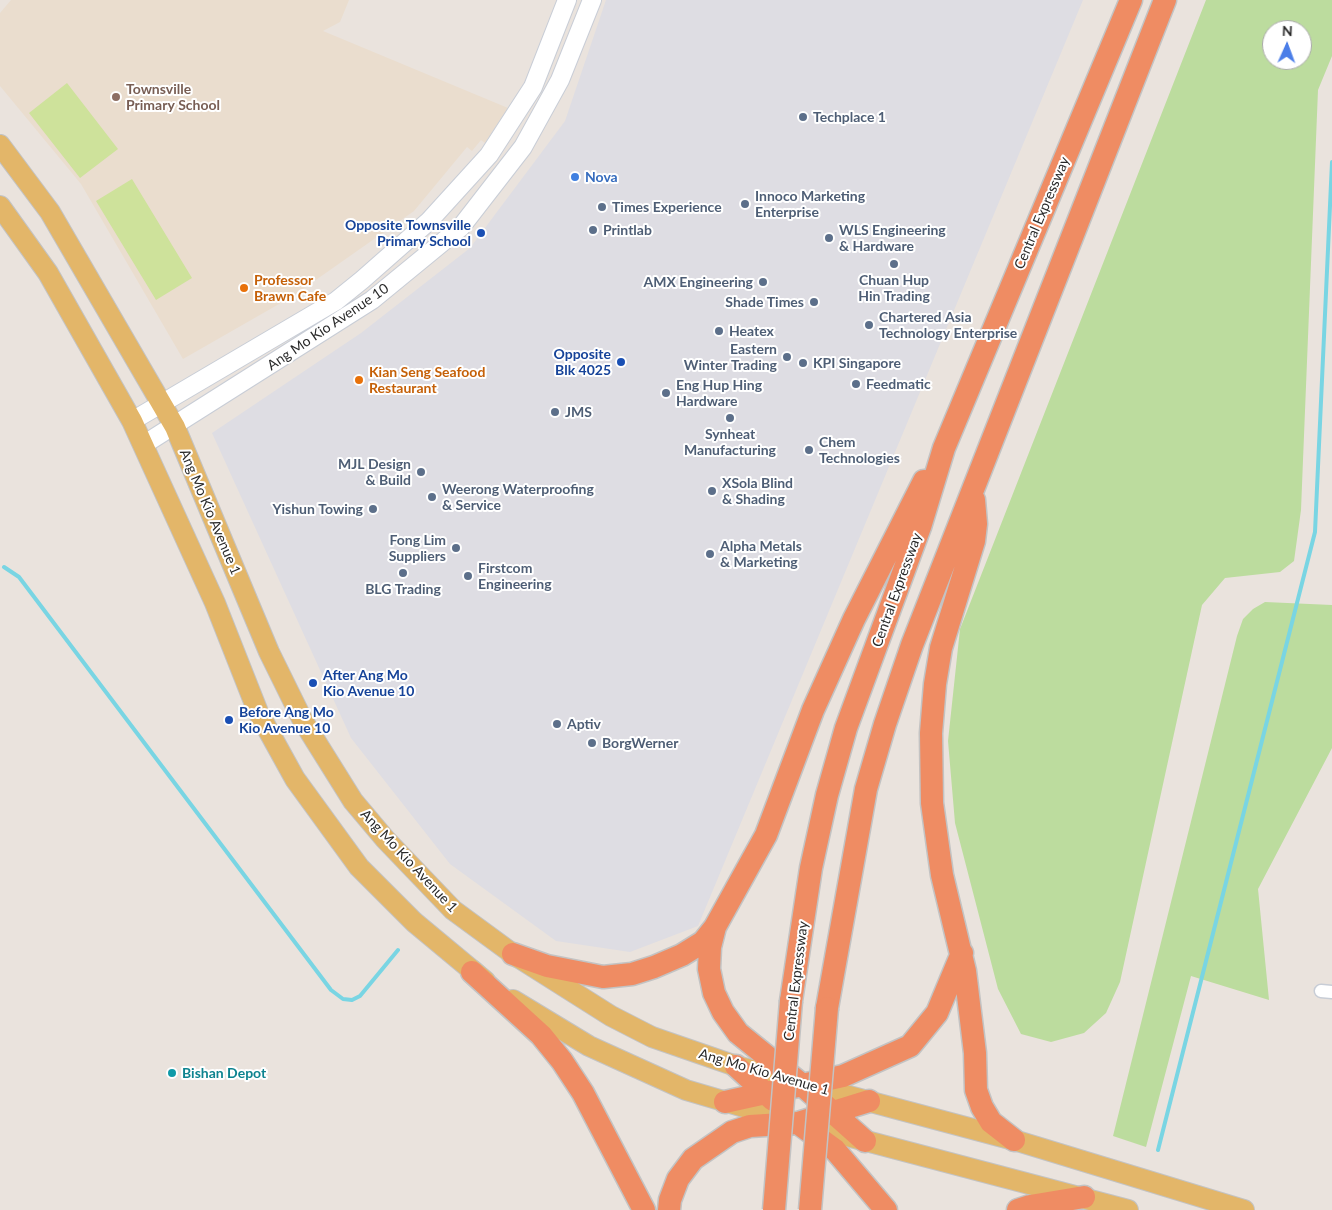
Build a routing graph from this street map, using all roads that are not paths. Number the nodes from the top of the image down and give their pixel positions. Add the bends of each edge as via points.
1 (567, 0) edge
2 (592, 0) edge
3 (1131, 0) edge
4 (1165, 0) edge
5 (0, 145) edge
6 (0, 206) edge
7 (162, 405) junction
8 (132, 421) junction
9 (175, 427) junction
10 (143, 445) junction
11 (944, 448) junction
12 (973, 491) junction
13 (715, 927) junction
14 (962, 953) junction
15 (512, 954) junction
16 (472, 972) junction
17 (736, 1066) junction
18 (801, 1084) junction
19 (765, 1093) junction
20 (868, 1101) junction
21 (725, 1102) junction
22 (833, 1112) junction
23 (798, 1123) junction
24 (1014, 1140) junction
25 (865, 1141) junction
26 (1084, 1197) junction
27 (644, 1210) edge
28 (669, 1210) edge
29 (774, 1210) edge
30 (810, 1210) edge
31 (886, 1210) edge
32 (1018, 1210) edge
33 (1128, 1210) edge
34 (1244, 1210) edge

1 - 7 main road, Ang Mo Kio Avenue 10 via 533,87 489,155 429,221 336,300
2 - 9 main road, Ang Mo Kio Avenue 10 via 560,80 523,147 461,227 372,300
3 - 11 highway, Central Expressway
4 - 12 highway
5 - 7 main road, Ang Mo Kio Avenue 1 via 50,212
6 - 8 main road via 48,273
7 - 8 main road, Ang Mo Kio Avenue 10
7 - 9 main road, Ang Mo Kio Avenue 1
8 - 10 main road
9 - 10 main road, Ang Mo Kio Avenue 10
9 - 15 main road, Ang Mo Kio Avenue 1 via 270,652 303,721 353,801 453,910
10 - 16 main road via 215,603 258,712 295,779 359,867 414,922
11 - 13 highway via 917,491 854,619 813,710 766,835
11 - 29 highway, Central Expressway, bridge via 920,527 846,728 827,795 811,868 791,1002
12 - 14 highway via 974,541 941,648 934,684 931,733 932,803 937,843
12 - 30 highway, bridge via 912,645 866,789 827,1008
13 - 15 highway via 703,942 682,955 632,974 603,977 572,972
13 - 18 highway via 709,969 723,1012 738,1033
14 - 18 highway via 937,1013 910,1046 843,1076
14 - 24 highway via 975,1053 976,1090 991,1122
15 - 17 main road, Ang Mo Kio Avenue 1 via 611,1016 652,1037
16 - 21 main road via 559,1030 589,1046 656,1078
16 - 27 highway via 541,1035 562,1062 583,1093
17 - 18 main road, Ang Mo Kio Avenue 1
17 - 19 highway
18 - 19 highway
18 - 20 main road, Ang Mo Kio Avenue 1
18 - 22 highway
19 - 21 highway
19 - 23 highway
20 - 22 highway
20 - 24 main road, Ang Mo Kio Avenue 1
21 - 23 main road
22 - 23 highway
22 - 25 highway
23 - 25 main road
23 - 28 highway via 750,1126 714,1143 693,1158 678,1179
23 - 31 highway via 835,1150
24 - 34 main road, Ang Mo Kio Avenue 1
25 - 26 main road
26 - 32 highway
26 - 33 main road

